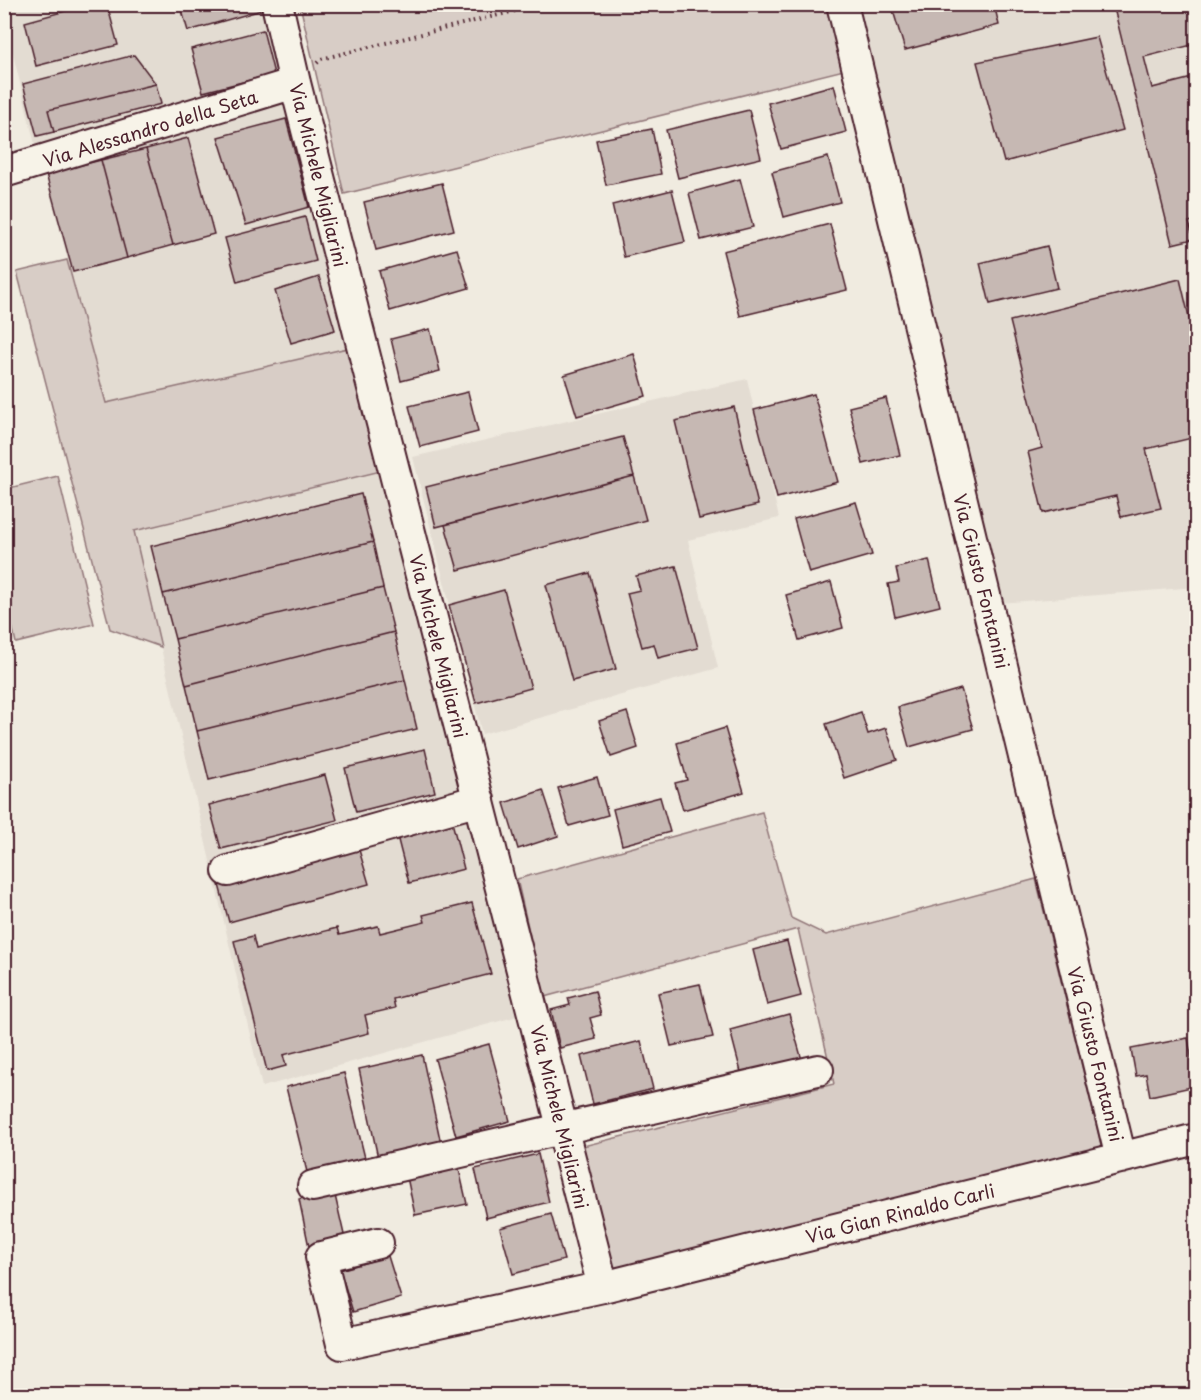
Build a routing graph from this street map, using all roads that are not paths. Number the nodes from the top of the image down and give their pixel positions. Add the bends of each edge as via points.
1 (277, 4) edge
2 (842, 4) edge
3 (295, 83) junction
4 (4, 172) edge
5 (479, 800) junction
6 (228, 871) dead end
7 (818, 1070) dead end
8 (562, 1128) junction
9 (1197, 1139) edge
10 (1121, 1158) junction
11 (312, 1186) dead end
12 (378, 1243) dead end
13 (603, 1287) junction

1 - 3 street, Via Michele Migliarini
2 - 10 street, Via Giusto Fontanini
3 - 4 street, Via Alessandro della Seta
3 - 5 street, Via Michele Migliarini
5 - 6 street
5 - 8 street, Via Michele Migliarini
7 - 8 street
8 - 11 street
8 - 13 street, Via Michele Migliarini
9 - 10 street, Via Gian Rinaldo Carli
10 - 13 street, Via Gian Rinaldo Carli
12 - 13 street, Via Gian Rinaldo Carli via 321,1257 342,1344

